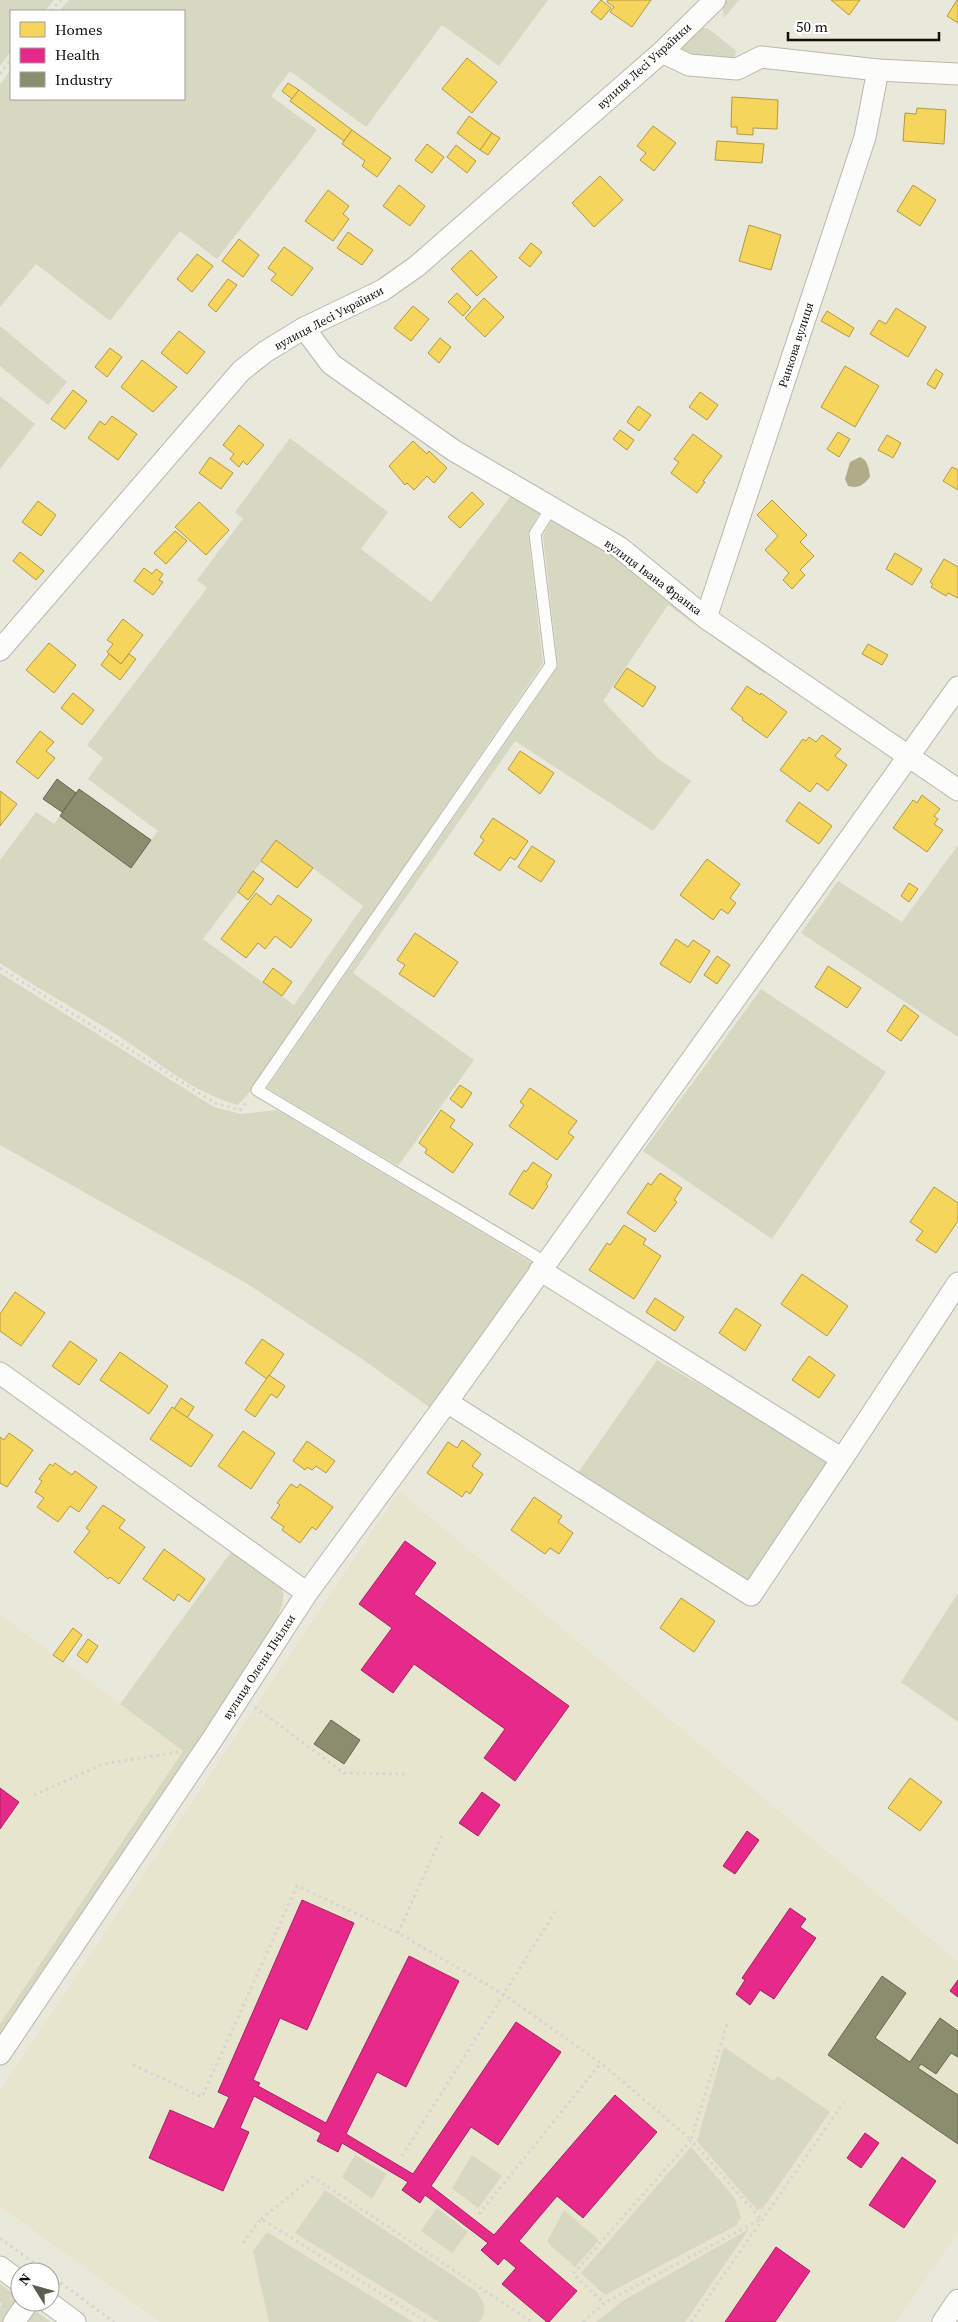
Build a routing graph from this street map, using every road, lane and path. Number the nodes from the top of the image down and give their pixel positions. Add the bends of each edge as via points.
1 (61, 0) edge
2 (715, 0) edge
3 (53, 10) edge
4 (662, 52) junction
5 (10, 60) edge
6 (878, 70) junction
7 (0, 74) edge
8 (958, 74) edge
9 (304, 328) junction
10 (551, 508) junction
11 (706, 618) junction
12 (0, 650) edge
13 (958, 687) edge
14 (909, 757) junction
15 (958, 790) edge
16 (0, 968) edge
17 (257, 1090) junction
18 (543, 1266) junction
19 (958, 1283) edge
20 (0, 1373) edge
21 (447, 1402) junction
22 (842, 1459) junction
23 (307, 1593) junction
24 (240, 1696) junction
25 (183, 1751) dead end
26 (408, 1774) dead end
27 (34, 1794) dead end
28 (443, 1833) dead end
29 (556, 1909) dead end
30 (398, 1933) junction
31 (503, 1994) junction
32 (727, 2024) dead end
33 (0, 2054) edge
34 (601, 2063) junction
35 (133, 2065) dead end
36 (844, 2102) dead end
37 (691, 2140) junction
38 (402, 2156) dead end
39 (479, 2214) dead end
40 (261, 2219) junction
41 (761, 2219) junction
42 (0, 2238) edge
43 (244, 2243) dead end
44 (32, 2262) edge
45 (60, 2282) edge
46 (958, 2300) edge
47 (604, 2303) junction
48 (60, 2311) edge
49 (75, 2322) edge
50 (114, 2322) edge
51 (427, 2322) edge
52 (532, 2322) edge
53 (583, 2322) edge
54 (691, 2322) edge
55 (943, 2322) edge

1 - 3 path
2 - 4 street, вулиця Лесі Українки
4 - 6 street via 689,65 737,69 762,57
4 - 9 street, вулиця Лесі Українки via 417,266 383,290
5 - 7 path
6 - 8 street
6 - 11 street, Ранкова вулиця via 864,137
9 - 10 street, вулиця Івана Франка via 331,364 453,450
9 - 12 street, вулиця Лесі Українки via 264,352 241,371
10 - 11 street, вулиця Івана Франка via 619,548
10 - 17 lane via 535,534 551,665
11 - 14 street, вулиця Івана Франка
13 - 14 street, вулиця Олени Пчілки
14 - 15 street, вулиця Івана Франка
14 - 18 street, вулиця Олени Пчілки
16 - 17 path via 215,1103 240,1110
17 - 18 lane
18 - 21 street, вулиця Олени Пчілки
18 - 22 street
19 - 22 street
20 - 23 street
21 - 22 street via 751,1595
21 - 23 street, вулиця Олени Пчілки
23 - 24 street, вулиця Олени Пчілки
24 - 26 path via 344,1773
24 - 33 street, вулиця Олени Пчілки
25 - 27 path via 168,1756 103,1764
28 - 30 path
29 - 31 path
30 - 31 path
30 - 35 path via 297,1886 202,2097
31 - 34 path
31 - 38 path
32 - 37 path
34 - 37 path
34 - 39 path
36 - 41 path
37 - 41 path
37 - 47 path via 573,2274
40 - 43 path
40 - 51 path
40 - 52 path via 313,2178
41 - 47 path
41 - 54 path
42 - 44 path
45 - 50 path
46 - 55 street
47 - 53 path
48 - 49 street

